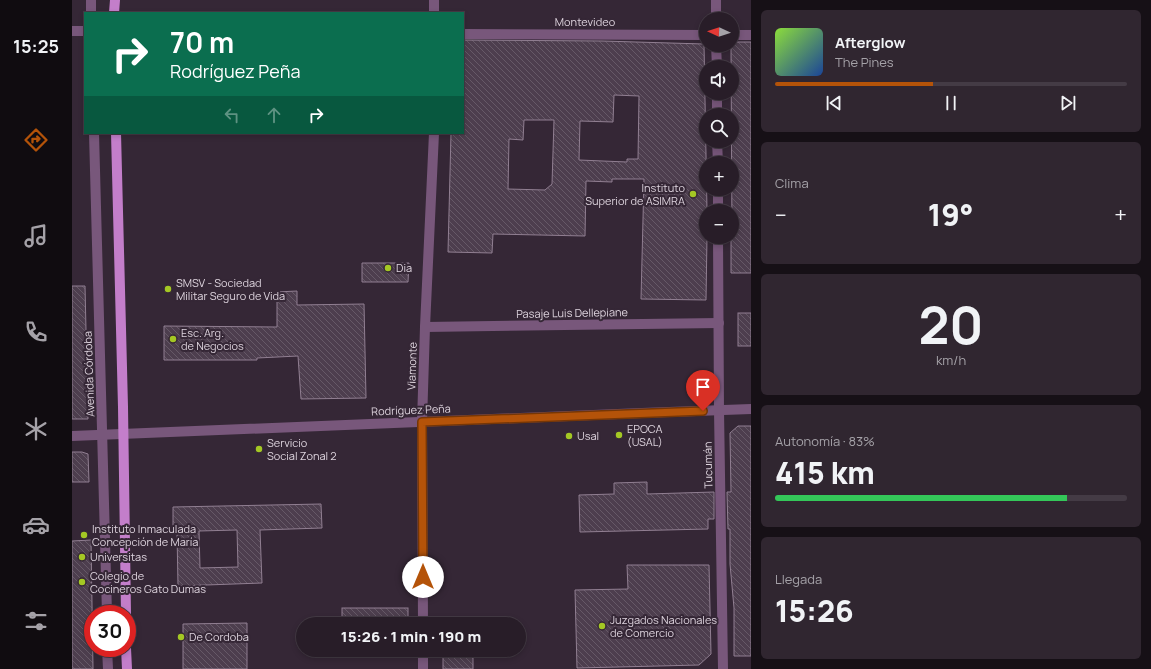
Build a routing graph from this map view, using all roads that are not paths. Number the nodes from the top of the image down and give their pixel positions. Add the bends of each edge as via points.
1 (91, 0) edge
2 (114, 0) edge
3 (434, 0) edge
4 (716, 0) edge
5 (91, 12) edge
6 (114, 12) edge
7 (434, 12) edge
8 (716, 12) edge
9 (72, 31) edge
10 (84, 31) edge
11 (464, 34) edge
12 (699, 35) edge
13 (739, 35) edge
14 (751, 35) edge
15 (94, 134) edge
16 (116, 134) edge
17 (434, 134) edge
18 (718, 244) edge
19 (719, 323) junction
20 (425, 327) junction
21 (751, 409) edge
22 (719, 410) junction
23 (422, 422) junction
24 (124, 434) junction
25 (102, 435) junction
26 (72, 436) edge
27 (107, 605) edge
28 (126, 605) edge
29 (423, 617) edge
30 (108, 657) edge
31 (126, 657) edge
32 (423, 657) edge
33 (108, 669) edge
34 (126, 669) edge
35 (423, 669) edge
36 (723, 669) edge

1 - 5 street
2 - 6 main road
3 - 7 street
4 - 8 street
9 - 10 street
11 - 12 street, Montevideo
13 - 14 street
15 - 25 street, Avenida Córdoba
16 - 24 main road
17 - 20 street, Viamonte
18 - 19 street, Tucumán
19 - 20 street, Pasaje Luis Dellepiane
19 - 22 street, Tucumán
20 - 23 street, Viamonte
21 - 22 street, Rodríguez Peña
22 - 23 street, Rodríguez Peña
22 - 36 street, Tucumán
23 - 24 street, Rodríguez Peña
23 - 29 street, Viamonte
24 - 25 street, Rodríguez Peña
24 - 28 main road
25 - 26 street, Rodríguez Peña
25 - 27 street, Avenida Córdoba
30 - 33 street
31 - 34 main road
32 - 35 street

